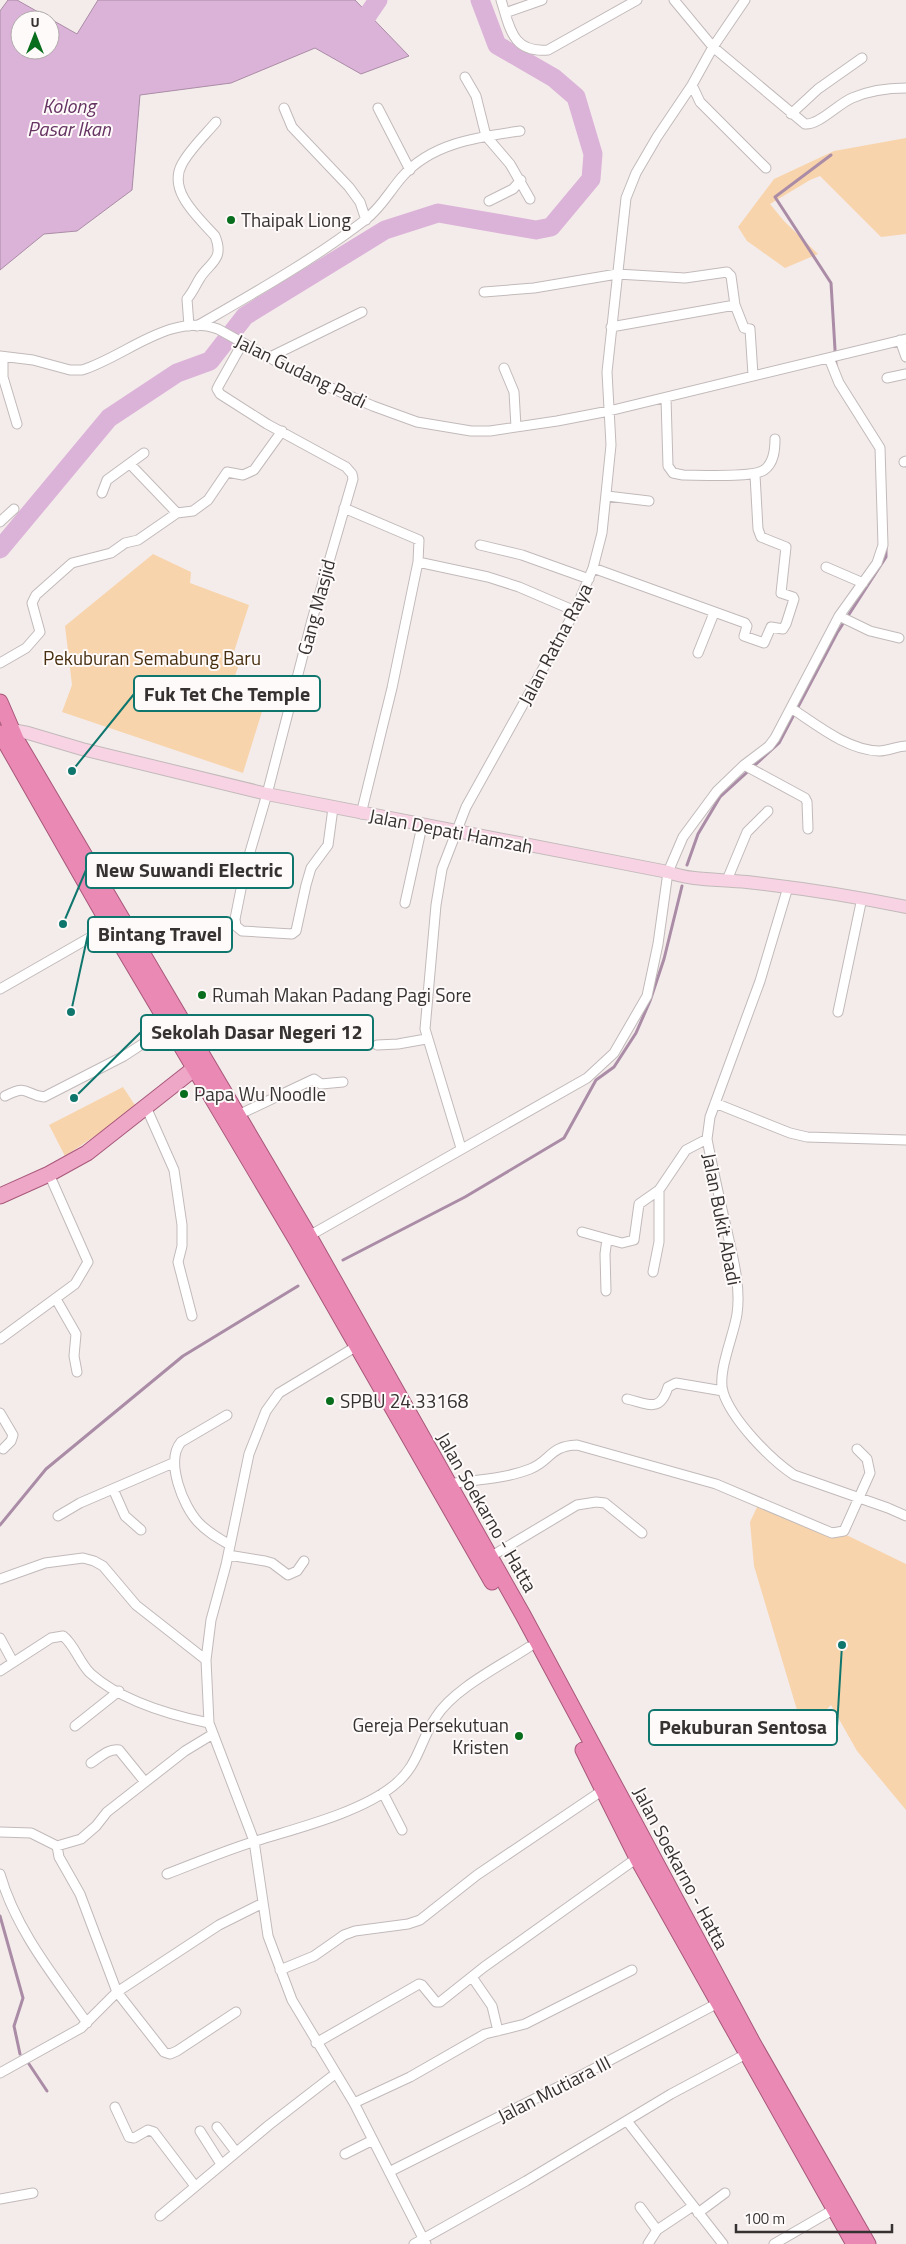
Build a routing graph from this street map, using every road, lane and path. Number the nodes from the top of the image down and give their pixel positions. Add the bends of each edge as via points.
1 (501, 0) edge
2 (542, 0) edge
3 (637, 0) edge
4 (674, 0) edge
5 (745, 0) edge
6 (505, 13) junction
7 (713, 47) junction
8 (862, 58) dead end
9 (465, 77) dead end
10 (692, 85) junction
11 (906, 88) edge
12 (284, 108) dead end
13 (378, 108) dead end
14 (791, 114) junction
15 (216, 122) dead end
16 (520, 131) dead end
17 (486, 136) junction
18 (766, 168) dead end
19 (410, 170) junction
20 (521, 180) junction
21 (530, 199) dead end
22 (490, 201) dead end
23 (366, 220) junction
24 (617, 274) junction
25 (484, 292) dead end
26 (735, 305) junction
27 (362, 312) dead end
28 (193, 326) junction
29 (612, 327) junction
30 (903, 339) edge
31 (242, 344) junction
32 (2, 356) edge
33 (906, 357) edge
34 (268, 358) junction
35 (832, 358) junction
36 (504, 368) dead end
37 (906, 374) edge
38 (753, 375) junction
39 (886, 378) dead end
40 (666, 398) junction
41 (609, 411) junction
42 (17, 424) dead end
43 (516, 427) junction
44 (282, 431) junction
45 (775, 439) dead end
46 (144, 453) dead end
47 (130, 464) junction
48 (755, 474) junction
49 (102, 493) dead end
50 (607, 496) junction
51 (649, 501) dead end
52 (344, 508) junction
53 (14, 509) dead end
54 (178, 513) junction
55 (0, 522) edge
56 (480, 545) dead end
57 (418, 562) junction
58 (826, 566) dead end
59 (593, 568) junction
60 (589, 579) junction
61 (863, 583) junction
62 (575, 611) junction
63 (714, 613) junction
64 (842, 617) junction
65 (899, 638) dead end
66 (698, 653) dead end
67 (0, 663) edge
68 (0, 702) edge
69 (793, 709) junction
70 (8, 737) edge
71 (906, 746) edge
72 (746, 767) junction
73 (267, 794) junction
74 (334, 808) junction
75 (768, 811) dead end
76 (361, 814) junction
77 (422, 826) junction
78 (808, 829) dead end
79 (456, 832) junction
80 (668, 872) junction
81 (727, 880) junction
82 (788, 887) junction
83 (862, 898) junction
84 (405, 903) dead end
85 (906, 907) edge
86 (110, 926) junction
87 (0, 989) edge
88 (838, 1012) dead end
89 (170, 1026) junction
90 (426, 1039) junction
91 (378, 1045) dead end
92 (201, 1065) junction
93 (343, 1082) dead end
94 (5, 1096) dead end
95 (715, 1103) junction
96 (146, 1107) junction
97 (238, 1116) junction
98 (707, 1139) junction
99 (906, 1140) edge
100 (461, 1148) junction
101 (49, 1174) junction
102 (659, 1190) junction
103 (0, 1196) edge
104 (582, 1232) dead end
105 (304, 1239) junction
106 (607, 1239) junction
107 (653, 1272) dead end
108 (606, 1291) dead end
109 (56, 1299) junction
110 (192, 1316) dead end
111 (0, 1339) edge
112 (357, 1346) junction
113 (77, 1372) dead end
114 (723, 1392) junction
115 (627, 1399) dead end
116 (0, 1413) edge
117 (227, 1415) dead end
118 (4, 1449) dead end
119 (857, 1449) dead end
120 (174, 1463) junction
121 (448, 1484) junction
122 (113, 1489) junction
123 (858, 1498) junction
124 (58, 1516) dead end
125 (906, 1516) edge
126 (141, 1530) dead end
127 (642, 1533) dead end
128 (230, 1545) junction
129 (228, 1555) junction
130 (490, 1557) junction
131 (304, 1561) dead end
132 (0, 1579) edge
133 (0, 1638) edge
134 (529, 1647) junction
135 (206, 1660) junction
136 (13, 1662) junction
137 (0, 1671) edge
138 (119, 1691) junction
139 (209, 1723) junction
140 (74, 1726) dead end
141 (213, 1734) junction
142 (592, 1758) junction
143 (92, 1763) dead end
144 (144, 1782) junction
145 (603, 1790) junction
146 (383, 1793) junction
147 (402, 1830) dead end
148 (0, 1832) edge
149 (254, 1841) junction
150 (57, 1846) junction
151 (637, 1858) junction
152 (0, 1874) edge
153 (167, 1874) dead end
154 (263, 1903) junction
155 (280, 1970) junction
156 (632, 1970) dead end
157 (472, 1976) junction
158 (117, 1992) junction
159 (718, 2003) junction
160 (236, 2012) dead end
161 (87, 2023) junction
162 (498, 2031) junction
163 (316, 2042) junction
164 (746, 2054) junction
165 (0, 2073) edge
166 (335, 2074) junction
167 (354, 2103) junction
168 (115, 2107) dead end
169 (626, 2121) junction
170 (217, 2127) dead end
171 (200, 2131) dead end
172 (373, 2140) junction
173 (236, 2152) junction
174 (345, 2154) dead end
175 (221, 2164) junction
176 (389, 2172) junction
177 (195, 2186) junction
178 (33, 2193) dead end
179 (725, 2193) dead end
180 (0, 2199) edge
181 (640, 2207) dead end
182 (839, 2207) junction
183 (695, 2210) junction
184 (160, 2216) dead end
185 (657, 2230) junction
186 (425, 2242) edge
187 (414, 2244) edge
188 (648, 2244) edge
189 (723, 2244) edge
190 (774, 2244) edge
191 (854, 2244) edge
192 (868, 2244) edge

1 - 6 street
2 - 6 street
3 - 6 street via 548,50 534,51 522,46 513,36
4 - 7 street
5 - 7 street, Jalan Ratna Raya
7 - 10 street, Jalan Ratna Raya
7 - 14 street
8 - 14 street
9 - 17 street via 476,96
10 - 18 street via 700,102
10 - 24 street, Jalan Ratna Raya via 657,137 626,198
11 - 14 street via 882,90 854,98 810,124
12 - 23 street via 292,127 360,202
13 - 19 street
15 - 28 street via 182,163 179,173 180,190 187,204 217,242 215,262 187,299
16 - 17 street
17 - 19 street via 438,151
17 - 20 street
19 - 23 street
20 - 21 street
20 - 22 street via 513,189
23 - 28 street via 260,290
24 - 25 street via 534,288
24 - 26 street via 685,278 727,272 731,276
24 - 29 street, Jalan Ratna Raya
26 - 29 street
26 - 38 street via 744,328 750,329
27 - 34 street
28 - 31 street, Jalan Gudang Padi via 222,331
28 - 32 street, Jalan Gudang Padi via 152,337 82,370
29 - 41 street, Jalan Ratna Raya via 607,372
30 - 33 street
30 - 35 street, Jalan Gudang Padi
31 - 34 street, Jalan Gudang Padi
31 - 44 street via 217,390
32 - 42 street via 4,377
34 - 43 street, Jalan Gudang Padi via 365,403 417,422 471,431
35 - 38 street, Jalan Gudang Padi
35 - 61 street via 838,383 882,455 883,545 877,563
36 - 43 street via 513,386
37 - 39 street
38 - 40 street, Jalan Gudang Padi
40 - 41 street, Jalan Gudang Padi
40 - 48 street via 668,466 673,473
41 - 43 street, Jalan Gudang Padi
41 - 50 street, Jalan Ratna Raya via 611,446
44 - 52 street, Gang Masjid via 346,467 352,474
44 - 54 street via 254,470 243,475 227,472 208,500 193,511
45 - 48 street via 774,455 769,465
46 - 47 street
47 - 49 street via 107,480
47 - 54 street
48 - 63 street via 758,529 761,537 786,547 781,593 794,599 786,624 782,629 772,627 764,643 744,636 745,622
50 - 51 street
50 - 59 street, Jalan Ratna Raya
52 - 57 street via 419,540
52 - 73 street, Gang Masjid
53 - 55 street
54 - 67 street via 138,540 125,543 110,553 72,563 61,572 36,595 32,603 40,632 26,648
56 - 60 street via 522,555
57 - 62 street via 519,586
57 - 76 street
58 - 61 street
59 - 60 street, Jalan Ratna Raya
59 - 63 street
60 - 62 street, Jalan Ratna Raya
61 - 64 street
62 - 79 street, Jalan Ratna Raya via 466,807
63 - 66 street
64 - 65 street via 870,631
64 - 69 street
68 - 70 highway
69 - 71 street via 845,742 861,748 889,750
69 - 72 street via 769,746
70 - 73 main road, Jalan Depati Hamzah via 82,749
70 - 86 highway, Jalan Soekarno - Hatta
70 - 92 highway, Jalan Soekarno - Hatta
72 - 78 street via 805,798 808,802
72 - 80 street via 717,791 695,819 683,837
73 - 74 main road, Jalan Depati Hamzah
73 - 74 street, Gang Masjid via 244,869 235,919 242,932 296,932 311,868 328,846
74 - 76 main road, Jalan Depati Hamzah
75 - 81 street via 747,832
76 - 77 main road, Jalan Depati Hamzah
77 - 79 main road, Jalan Depati Hamzah
77 - 84 street
79 - 80 main road, Jalan Depati Hamzah
79 - 90 street, Jalan Ratna Raya via 442,869 436,906 425,1014
80 - 81 main road, Jalan Depati Hamzah via 678,876
80 - 100 street via 647,996 614,1053 587,1078
81 - 82 main road, Jalan Depati Hamzah
82 - 83 main road, Jalan Depati Hamzah
82 - 95 street, Jalan Bukit Abadi via 760,980
83 - 85 main road, Jalan Depati Hamzah
83 - 88 street
86 - 87 street
86 - 89 highway, Jalan Soekarno - Hatta
89 - 92 highway, Jalan Soekarno - Hatta
89 - 94 street via 124,1056 44,1097 26,1089 18,1089
90 - 91 street
90 - 100 street, Jalan Ratna Raya
92 - 96 main road
92 - 97 highway, Jalan Soekarno - Hatta
92 - 105 highway, Jalan Soekarno - Hatta
93 - 97 street via 322,1084 314,1079
95 - 98 street, Jalan Bukit Abadi
95 - 99 street via 807,1137
96 - 101 main road via 87,1152
96 - 110 street via 174,1170 182,1225 178,1262
97 - 105 highway, Jalan Soekarno - Hatta
98 - 102 street via 686,1150
98 - 114 street, Jalan Bukit Abadi via 736,1269 737,1313 723,1372
100 - 105 street
101 - 103 main road
101 - 109 street via 88,1262 75,1284
102 - 106 street via 639,1204 634,1240 622,1243
102 - 107 street via 659,1242
104 - 106 street
105 - 112 highway, Jalan Soekarno - Hatta
105 - 121 highway, Jalan Soekarno - Hatta
106 - 108 street
109 - 111 street
109 - 113 street via 76,1334 74,1356
112 - 128 street via 279,1393 272,1402 249,1454
112 - 134 highway, Jalan Soekarno - Hatta
114 - 115 street via 676,1383 668,1387 661,1404
114 - 123 street via 742,1423 781,1466 794,1475
116 - 118 street via 13,1437
117 - 120 street via 181,1442 176,1448
119 - 123 street via 867,1459 870,1473
120 - 122 street
120 - 128 street via 180,1487 197,1521
121 - 123 street via 515,1474 532,1468 554,1450 577,1445 716,1484 832,1533 844,1531
121 - 130 highway, Jalan Soekarno - Hatta
122 - 124 street
122 - 126 street via 125,1516
123 - 125 street
127 - 130 street via 605,1504 577,1505
128 - 129 street
129 - 131 street via 272,1563 288,1575 297,1571
129 - 135 street via 211,1620
130 - 142 highway, Jalan Soekarno - Hatta
132 - 135 street via 45,1563 83,1558 94,1561 103,1566 136,1605
133 - 136 street
134 - 142 highway, Jalan Soekarno - Hatta
134 - 146 street via 451,1698 435,1717 414,1764 404,1777
135 - 139 street
136 - 137 street
136 - 138 street via 51,1638 62,1636 82,1665 101,1682
138 - 139 street via 156,1710
138 - 140 street
139 - 141 street
141 - 144 street
141 - 149 street
142 - 145 highway, Jalan Soekarno - Hatta
142 - 182 highway, Jalan Soekarno - Hatta via 750,2037
143 - 144 street via 112,1749 119,1750
144 - 150 street via 107,1812 81,1839
145 - 151 highway, Jalan Soekarno - Hatta
145 - 155 street via 478,1875 420,1920 350,1933 314,1956
146 - 147 street
146 - 149 street via 341,1812
148 - 150 street via 31,1833
149 - 153 street
149 - 154 street
150 - 158 street via 59,1857 80,1894
151 - 157 street
151 - 159 highway, Jalan Soekarno - Hatta
152 - 161 street via 26,1935
154 - 155 street via 268,1936
154 - 158 street via 219,1924
155 - 163 street via 292,2000
156 - 162 street via 525,2024
157 - 162 street via 492,2006
157 - 163 street via 438,2002 417,1984
158 - 160 street via 166,2053 178,2051
158 - 161 street
159 - 164 highway, Jalan Soekarno - Hatta
159 - 176 street, Jalan Mutiara III
161 - 165 street
162 - 167 street via 485,2034 410,2077
163 - 166 street
164 - 169 street
164 - 182 highway, Jalan Soekarno - Hatta
166 - 167 street
166 - 173 street
167 - 172 street
168 - 177 street via 129,2137 134,2138 148,2130 154,2132
169 - 183 street
169 - 186 street
170 - 173 street
171 - 175 street
172 - 174 street
172 - 176 street
173 - 175 street
175 - 177 street
176 - 186 street
177 - 184 street
178 - 180 street
179 - 183 street
181 - 185 street
182 - 190 street
182 - 191 highway, Jalan Soekarno - Hatta
182 - 192 highway, Jalan Soekarno - Hatta
183 - 185 street
183 - 189 street
185 - 188 street
186 - 187 street

